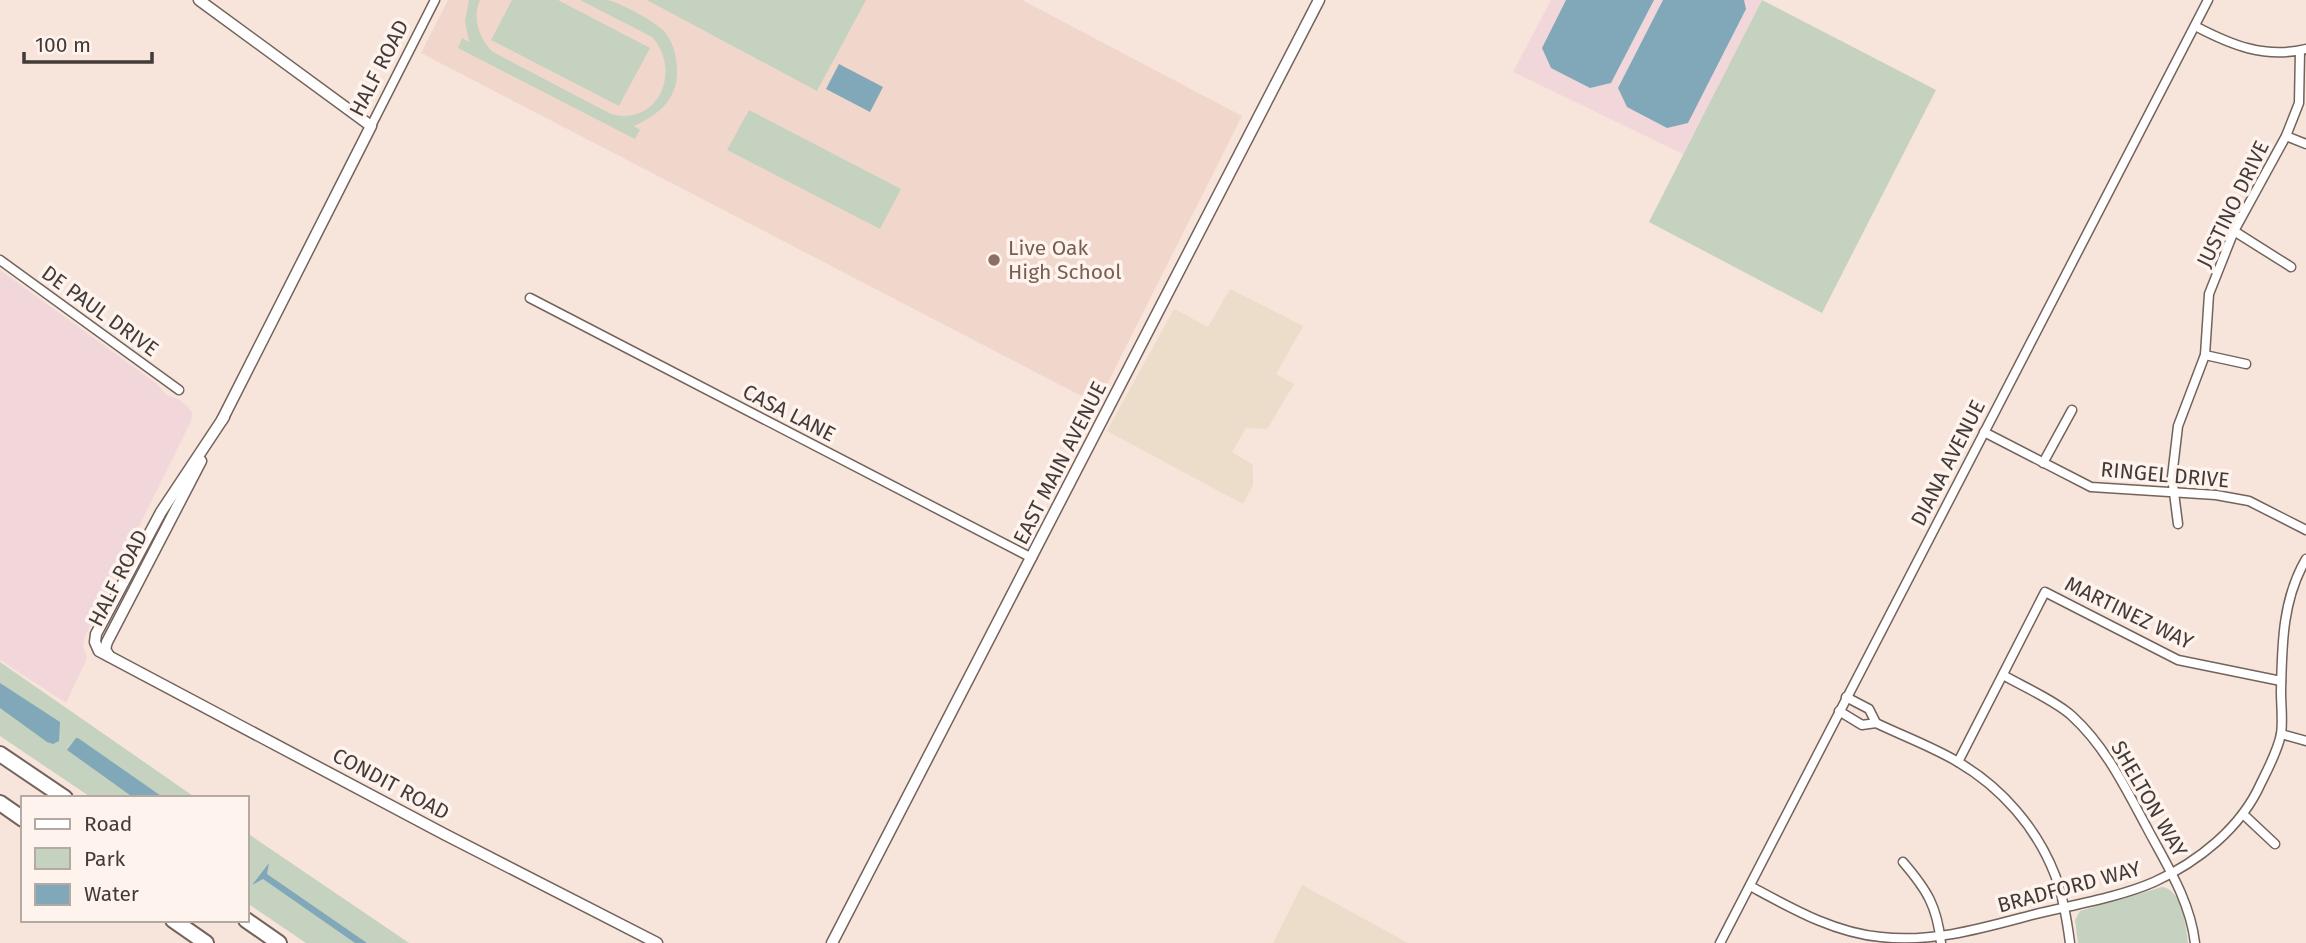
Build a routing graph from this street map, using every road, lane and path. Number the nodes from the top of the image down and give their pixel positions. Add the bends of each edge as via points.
1 (200, 0) edge
2 (435, 0) edge
3 (1319, 0) edge
4 (2208, 0) edge
5 (2195, 26) junction
6 (2303, 50) edge
7 (371, 126) junction
8 (2286, 136) junction
9 (2306, 144) edge
10 (2234, 231) junction
11 (0, 260) edge
12 (2291, 267) dead end
13 (530, 298) dead end
14 (2205, 355) junction
15 (2246, 365) dead end
16 (179, 390) dead end
17 (2072, 410) dead end
18 (1984, 432) junction
19 (2043, 463) junction
20 (2174, 493) junction
21 (2179, 524) dead end
22 (2306, 530) edge
23 (1032, 558) junction
24 (2306, 559) edge
25 (108, 656) joint
26 (2003, 675) junction
27 (2281, 681) junction
28 (1846, 697) junction
29 (1839, 711) junction
30 (1876, 723) junction
31 (2281, 734) junction
32 (2306, 741) edge
33 (0, 754) edge
34 (1958, 762) junction
35 (62, 796) edge
36 (0, 803) edge
37 (2243, 814) junction
38 (21, 817) edge
39 (2275, 844) dead end
40 (1903, 862) dead end
41 (2171, 873) junction
42 (1750, 886) junction
43 (2064, 907) junction
44 (248, 921) edge
45 (176, 922) edge
46 (1941, 940) edge
47 (206, 943) edge
48 (279, 943) edge
49 (657, 943) edge
50 (832, 943) edge
51 (1720, 943) edge
52 (2070, 943) edge
53 (2195, 943) edge

1 - 7 street
2 - 7 street, HALF ROAD
3 - 23 street, EAST MAIN AVENUE
4 - 5 street, DIANA AVENUE
5 - 6 street via 2230,44 2262,52
5 - 18 street, DIANA AVENUE
6 - 8 street, JUSTINO DRIVE via 2299,103
7 - 25 street, HALF ROAD via 107,642
8 - 9 street
8 - 10 street, JUSTINO DRIVE
10 - 12 street
10 - 14 street, JUSTINO DRIVE via 2209,295
11 - 16 street, DE PAUL DRIVE
13 - 23 street, CASA LANE
14 - 15 street
14 - 20 street, JUSTINO DRIVE via 2178,426
17 - 19 street
18 - 19 street, RINGEL DRIVE
18 - 28 street, DIANA AVENUE
19 - 20 street, RINGEL DRIVE via 2091,487
20 - 21 street, JUSTINO DRIVE
20 - 22 street, RINGEL DRIVE via 2249,501
23 - 50 street, EAST MAIN AVENUE
24 - 27 street, BRADFORD WAY via 2286,607
25 - 49 street, CONDIT ROAD
26 - 27 street, MARTINEZ WAY via 2045,592 2178,660
26 - 34 street
26 - 41 street, SHELTON WAY via 2070,714 2096,742
27 - 31 street, BRADFORD WAY
28 - 29 street, DIANA AVENUE
28 - 30 street via 1869,709
29 - 30 street via 1862,725
29 - 42 street, DIANA AVENUE
30 - 34 street
31 - 32 street
31 - 37 street, BRADFORD WAY
33 - 35 highway
34 - 43 street via 1993,786 2018,813 2055,874
36 - 38 highway
37 - 39 street
37 - 41 street, BRADFORD WAY via 2222,837
40 - 46 street via 1931,899
41 - 43 street, BRADFORD WAY via 2136,888
41 - 53 street, SHELTON WAY via 2187,908
42 - 46 street, BRADFORD WAY via 1845,930
42 - 51 street, DIANA AVENUE
43 - 46 street, BRADFORD WAY
43 - 52 street
44 - 48 highway
45 - 47 highway

